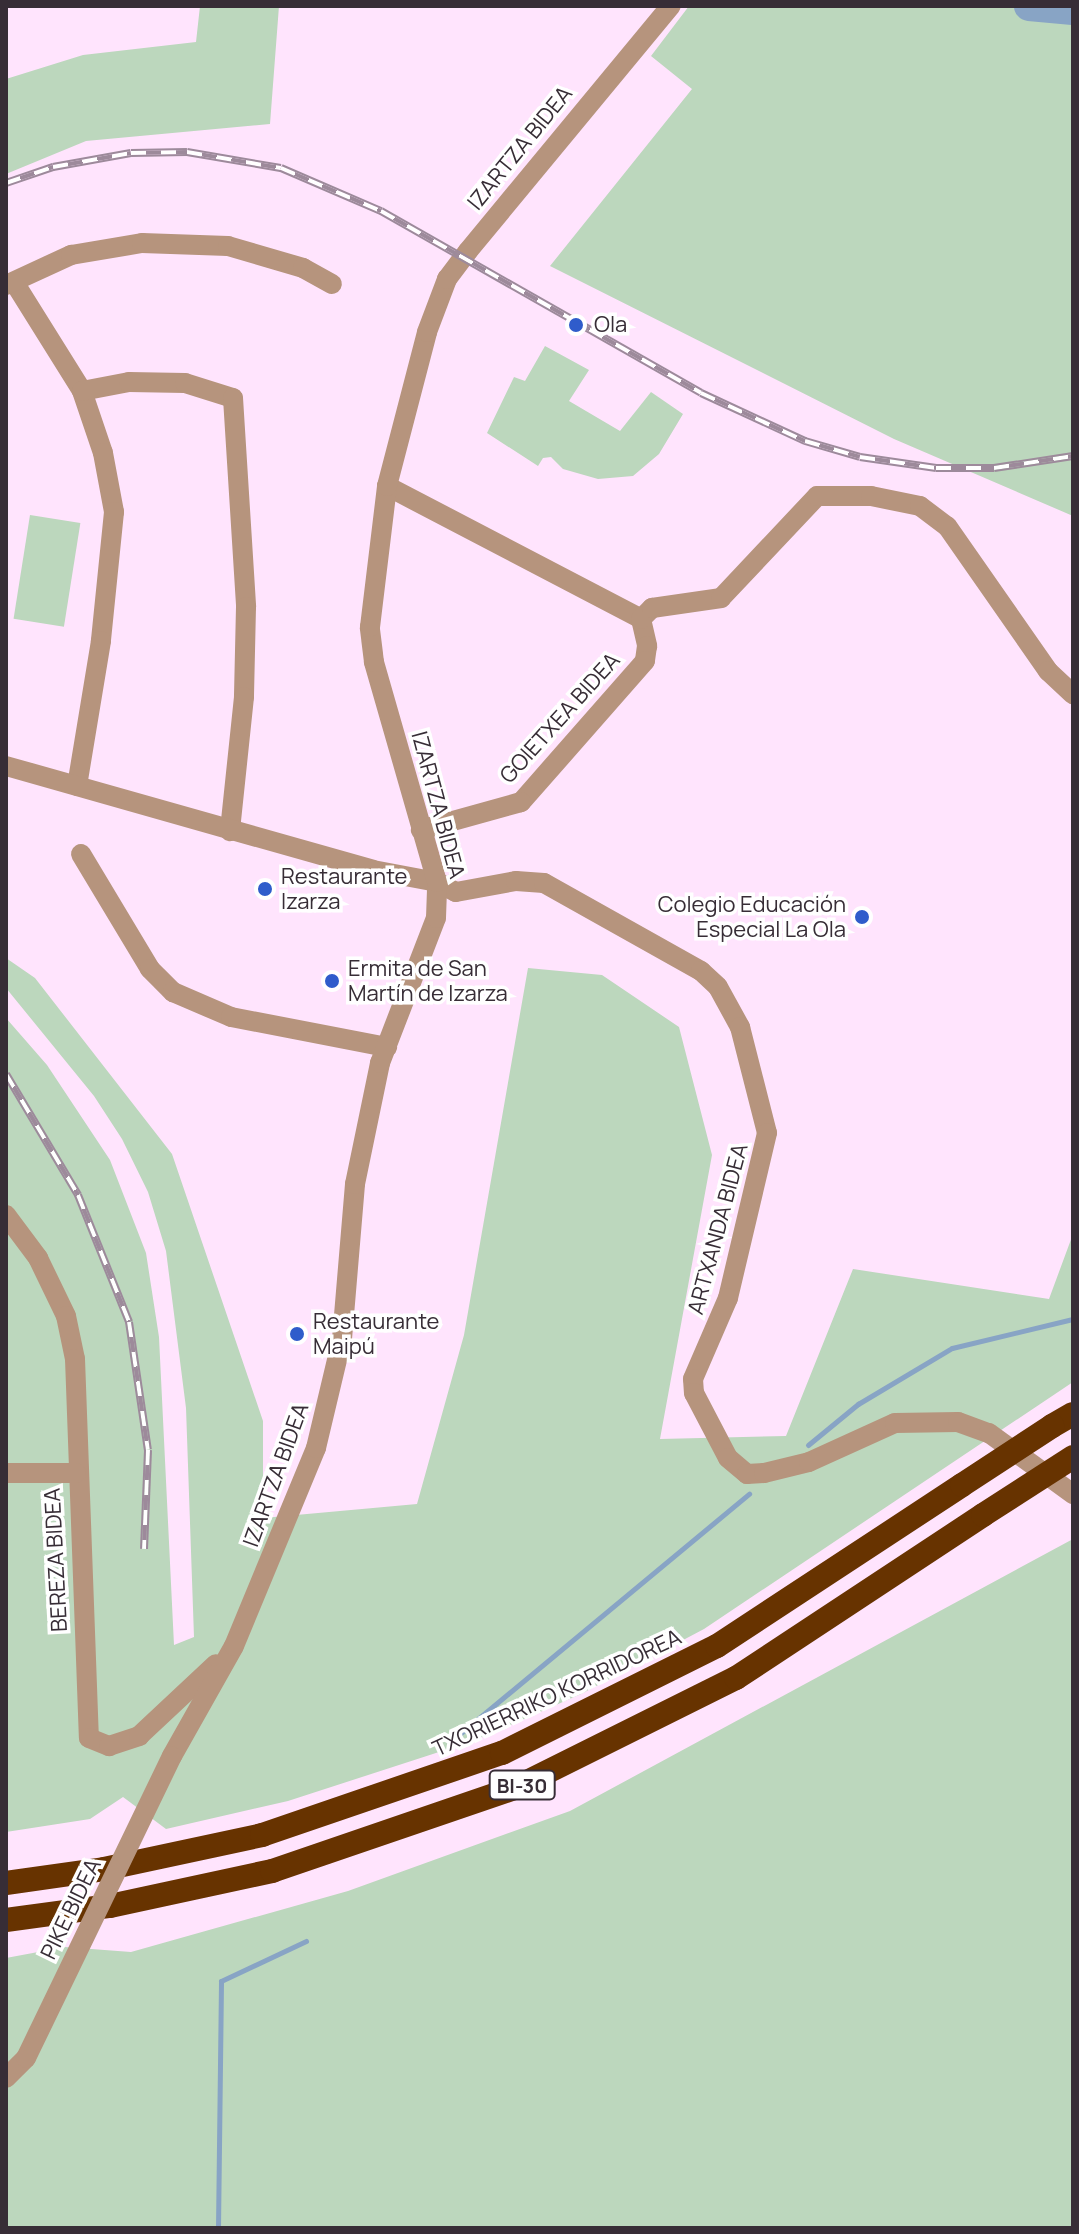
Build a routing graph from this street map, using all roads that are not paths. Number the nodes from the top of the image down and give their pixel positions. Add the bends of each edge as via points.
1 (671, 6) edge
2 (10, 284) edge
3 (332, 284) dead end
4 (82, 391) junction
5 (387, 486) junction
6 (641, 619) junction
7 (1073, 694) edge
8 (6, 766) edge
9 (77, 786) junction
10 (421, 830) junction
11 (230, 831) junction
12 (81, 854) dead end
13 (437, 882) junction
14 (387, 1047) junction
15 (6, 1215) edge
16 (1073, 1414) edge
17 (1073, 1457) edge
18 (6, 1473) edge
19 (76, 1473) junction
20 (1073, 1494) edge
21 (234, 1646) junction
22 (172, 1756) joint
23 (6, 1883) edge
24 (6, 1920) edge
25 (6, 2078) edge

1 - 5 street, IZARTZA BIDEA via 447,279 427,332
2 - 3 street via 71,255 142,243 228,246 303,268
2 - 4 street
4 - 9 street via 103,453 114,512 101,641
4 - 11 street via 129,382 185,383 233,398 246,607 244,697
5 - 6 street
5 - 10 street, IZARTZA BIDEA via 370,643
6 - 7 street via 652,608 721,598 817,496 871,496 920,506 947,526 1048,671
6 - 10 street, GOIETXEA BIDEA via 645,661 521,802
8 - 9 street
9 - 11 street
10 - 13 street, IZARTZA BIDEA
11 - 13 street
12 - 14 street via 150,969 173,992 231,1017
13 - 14 street, IZARTZA BIDEA via 436,918 427,951
13 - 20 street, ARTXANDA BIDEA via 456,892 516,881 544,883 701,971 731,1009 762,1109 765,1154 728,1298 693,1379 711,1427 738,1470 764,1473 809,1462 895,1423 958,1422 989,1433
14 - 21 street, IZARTZA BIDEA via 355,1184 343,1326 326,1417
15 - 19 street, BEREZA BIDEA via 38,1258 66,1316 75,1359
16 - 23 highway, TXORIERRIKO KORRIDOREA / BI-30, bridge via 717,1646 502,1753 262,1835 104,1869
17 - 24 highway, BI-30, bridge via 736,1678 517,1787 272,1871 110,1906
18 - 19 street
19 - 21 street, BEREZA BIDEA via 89,1738 109,1746 139,1736
21 - 22 street, IZARTZA BIDEA
22 - 25 street, PIKE BIDEA, bridge via 26,2058

